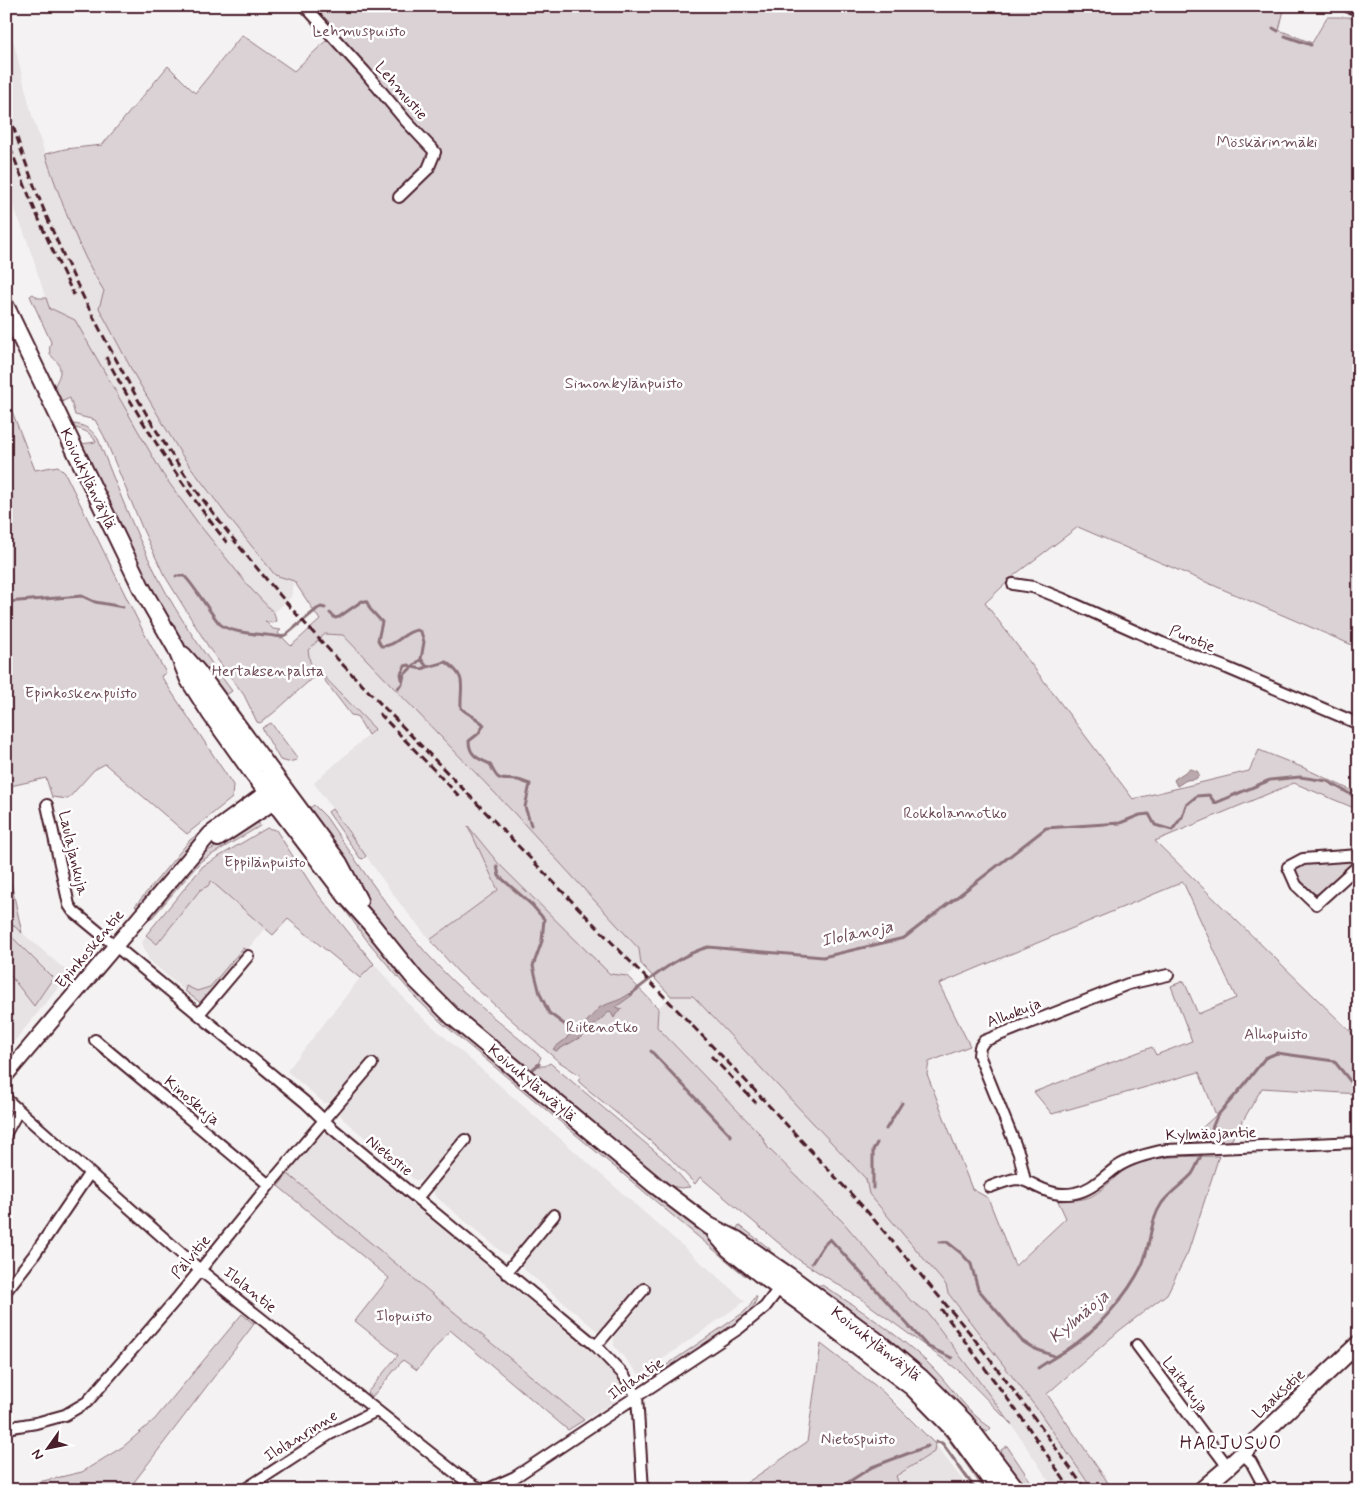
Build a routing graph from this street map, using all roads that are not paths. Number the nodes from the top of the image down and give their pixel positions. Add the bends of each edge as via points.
1 (306, 6) edge
2 (1347, 6) edge
3 (1359, 10) edge
4 (399, 197) dead end
5 (6, 307) edge
6 (1013, 584) dead end
7 (1359, 724) edge
8 (277, 792) junction
9 (47, 805) dead end
10 (1359, 855) edge
11 (1359, 865) edge
12 (116, 946) junction
13 (248, 956) dead end
14 (1168, 975) dead end
15 (199, 1014) junction
16 (95, 1040) dead end
17 (372, 1064) dead end
18 (6, 1075) edge
19 (6, 1099) edge
20 (18, 1111) junction
21 (324, 1121) junction
22 (6, 1133) edge
23 (465, 1140) dead end
24 (1359, 1142) edge
25 (89, 1174) junction
26 (1025, 1181) junction
27 (269, 1185) junction
28 (990, 1187) dead end
29 (416, 1198) junction
30 (554, 1215) dead end
31 (200, 1270) junction
32 (506, 1272) junction
33 (784, 1282) junction
34 (644, 1289) dead end
35 (6, 1291) edge
36 (1359, 1344) edge
37 (1137, 1345) dead end
38 (596, 1346) junction
39 (637, 1396) junction
40 (376, 1411) junction
41 (6, 1428) edge
42 (1242, 1453) junction
43 (1228, 1467) junction
44 (244, 1490) edge
45 (486, 1490) edge
46 (643, 1490) edge
47 (998, 1490) edge
48 (1017, 1490) edge
49 (1201, 1490) edge
50 (1266, 1490) edge

1 - 4 street, Lehmustie via 435,152 428,169
2 - 3 street
5 - 8 main road, Koivukylänväylä via 141,587 176,648 197,671
6 - 7 street, Purotie via 1032,587 1063,599 1162,644
8 - 12 street, Epinkoskentie via 215,841 202,845
8 - 33 main road, Koivukylänväylä via 339,863 371,924 416,980 452,1016 648,1179 709,1226 736,1240
9 - 12 street, Laulajankuja via 69,905
10 - 11 street via 1303,858 1288,867 1296,884 1316,904
12 - 15 street, Nietostie
12 - 18 street, Epinkoskentie
13 - 15 street
14 - 26 street, Alhokuja via 1128,984 984,1041 979,1055 1019,1154
15 - 21 street, Nietostie
16 - 27 street, Kinoskuja
17 - 21 street, Pälvitie
19 - 20 street, Ilolantie
20 - 22 street
20 - 25 street, Ilolantie
21 - 27 street, Pälvitie
21 - 29 street, Nietostie
23 - 29 street
24 - 26 street, Kylmäojantie via 1159,1151 1130,1160 1088,1189 1075,1193 1060,1194
25 - 31 street, Ilolantie
25 - 35 street
26 - 28 street, Kylmäojantie via 1015,1179
27 - 31 street, Pälvitie
29 - 32 street, Nietostie
30 - 32 street
31 - 40 street, Ilolantie
31 - 41 street, Pälvitie via 87,1402 65,1415
32 - 38 street, Nietostie
33 - 39 street, Ilolantie via 754,1317
33 - 47 main road, Koivukylänväylä via 801,1302 912,1386 954,1430
33 - 48 main road, Koivukylänväylä via 878,1342 921,1378 965,1422
34 - 38 street
36 - 42 main road, Laaksotie
37 - 43 street, Laitakuja
38 - 39 street, Nietostie
39 - 45 street, Ilolantie via 515,1477
39 - 46 street
40 - 44 street, Ilolanrinne via 330,1434
40 - 45 street, Ilolantie via 458,1475
42 - 43 main road, Laaksotie
42 - 50 street via 1251,1462
43 - 49 main road, Laaksotie

